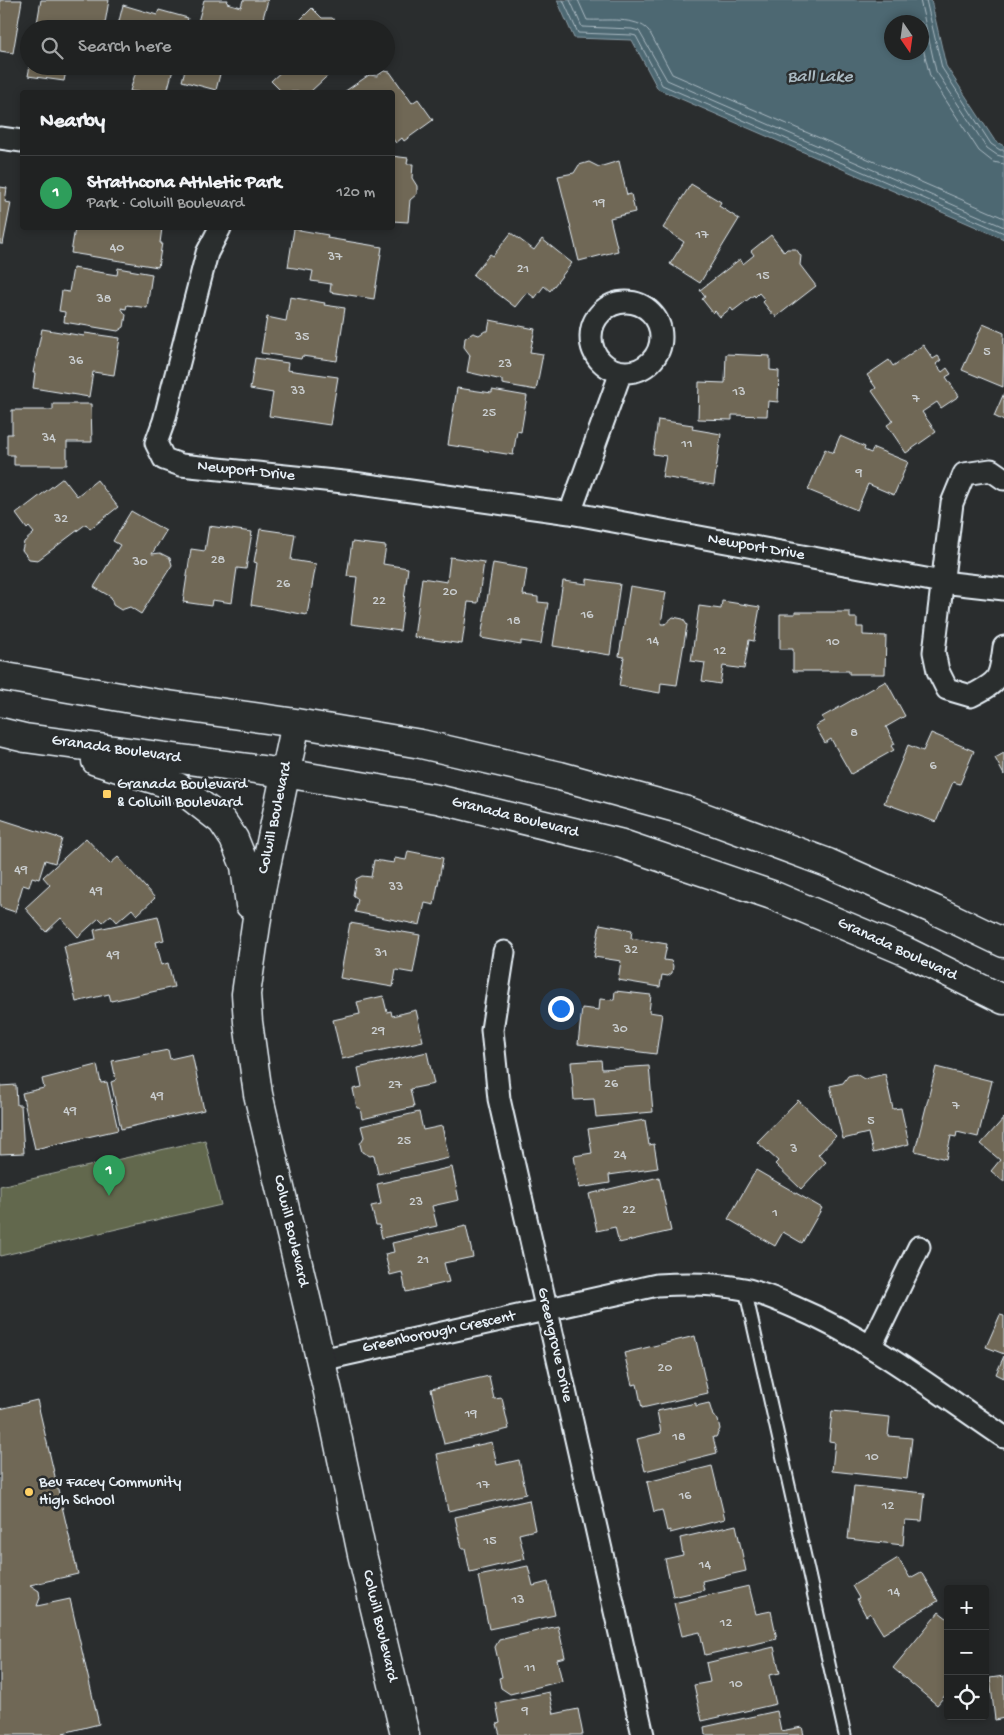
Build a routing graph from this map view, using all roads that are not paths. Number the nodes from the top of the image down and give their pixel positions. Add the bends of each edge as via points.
1 (0, 138) edge
2 (20, 141) edge
3 (219, 230) edge
4 (621, 372) dead end
5 (1004, 479) edge
6 (570, 514) junction
7 (942, 582) junction
8 (1004, 589) edge
9 (1004, 647) edge
10 (0, 676) edge
11 (296, 723) junction
12 (13, 735) edge
13 (285, 773) junction
14 (254, 939) junction
15 (1004, 942) edge
16 (504, 952) dead end
17 (1004, 1000) edge
18 (919, 1247) dead end
19 (745, 1289) junction
20 (546, 1310) junction
21 (871, 1346) junction
22 (321, 1360) junction
23 (1004, 1437) edge
24 (405, 1735) edge
25 (643, 1735) edge
26 (845, 1735) edge

1 - 2 street
3 - 6 street, Newport Drive via 207,253 156,443 164,459 180,465 353,483
4 - 6 street
5 - 7 street via 990,470 964,474 952,503
6 - 7 street, Newport Drive
7 - 8 street, Newport Drive
7 - 9 street via 934,652 938,671 947,689 971,696 988,687 1000,675
10 - 11 main road via 154,703
11 - 13 main road, Colwill Boulevard
11 - 15 main road via 421,744 560,776 688,811 828,863
12 - 13 main road, Granada Boulevard
12 - 14 main road via 178,787 222,821 245,866
13 - 14 main road, Colwill Boulevard
13 - 17 main road, Granada Boulevard via 438,799 619,843 772,894 905,951
14 - 22 main road, Colwill Boulevard via 246,994 258,1094
16 - 20 street, Greengrove Drive via 492,1030 499,1099
18 - 21 street
19 - 20 street, Greenborough Crescent via 684,1283 656,1285
19 - 21 street, Greenborough Crescent via 821,1318
19 - 26 lane
20 - 22 street, Greenborough Crescent
20 - 25 street, Greengrove Drive
21 - 23 street, Greenborough Crescent
22 - 24 main road, Colwill Boulevard

